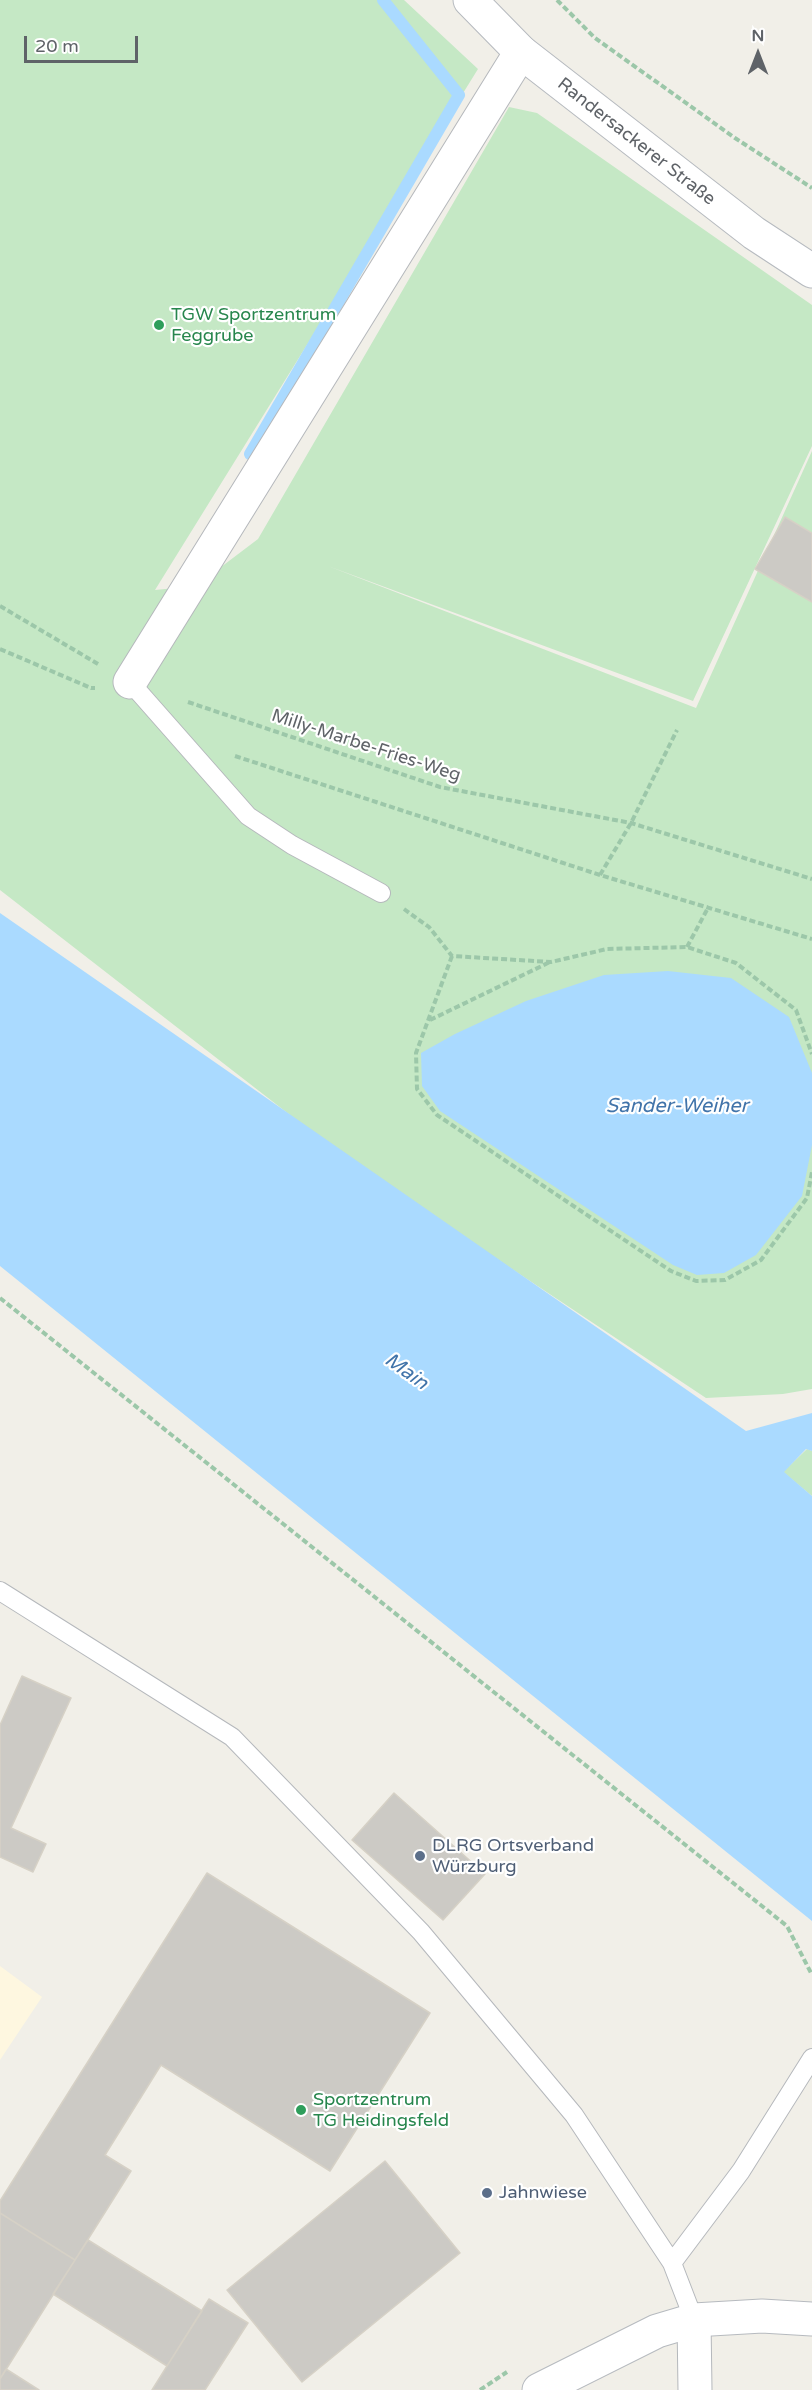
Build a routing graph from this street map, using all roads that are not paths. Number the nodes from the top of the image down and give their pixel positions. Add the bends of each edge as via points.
1 (470, 0) edge
2 (521, 52) junction
3 (812, 271) edge
4 (130, 682) joint
5 (381, 893) road end
6 (0, 1591) edge
7 (812, 2058) edge
8 (672, 2263) junction
9 (694, 2319) junction
10 (812, 2319) edge
11 (539, 2390) edge
12 (695, 2390) edge

1 - 2 street, Randersackerer Straße
2 - 3 street, Randersackerer Straße via 754,234
2 - 4 street
4 - 5 lane via 248,816 292,845
6 - 8 lane via 232,1737 422,1932 574,2115
7 - 8 lane via 741,2171
8 - 9 lane
9 - 10 street
9 - 11 street via 657,2331
9 - 12 street

